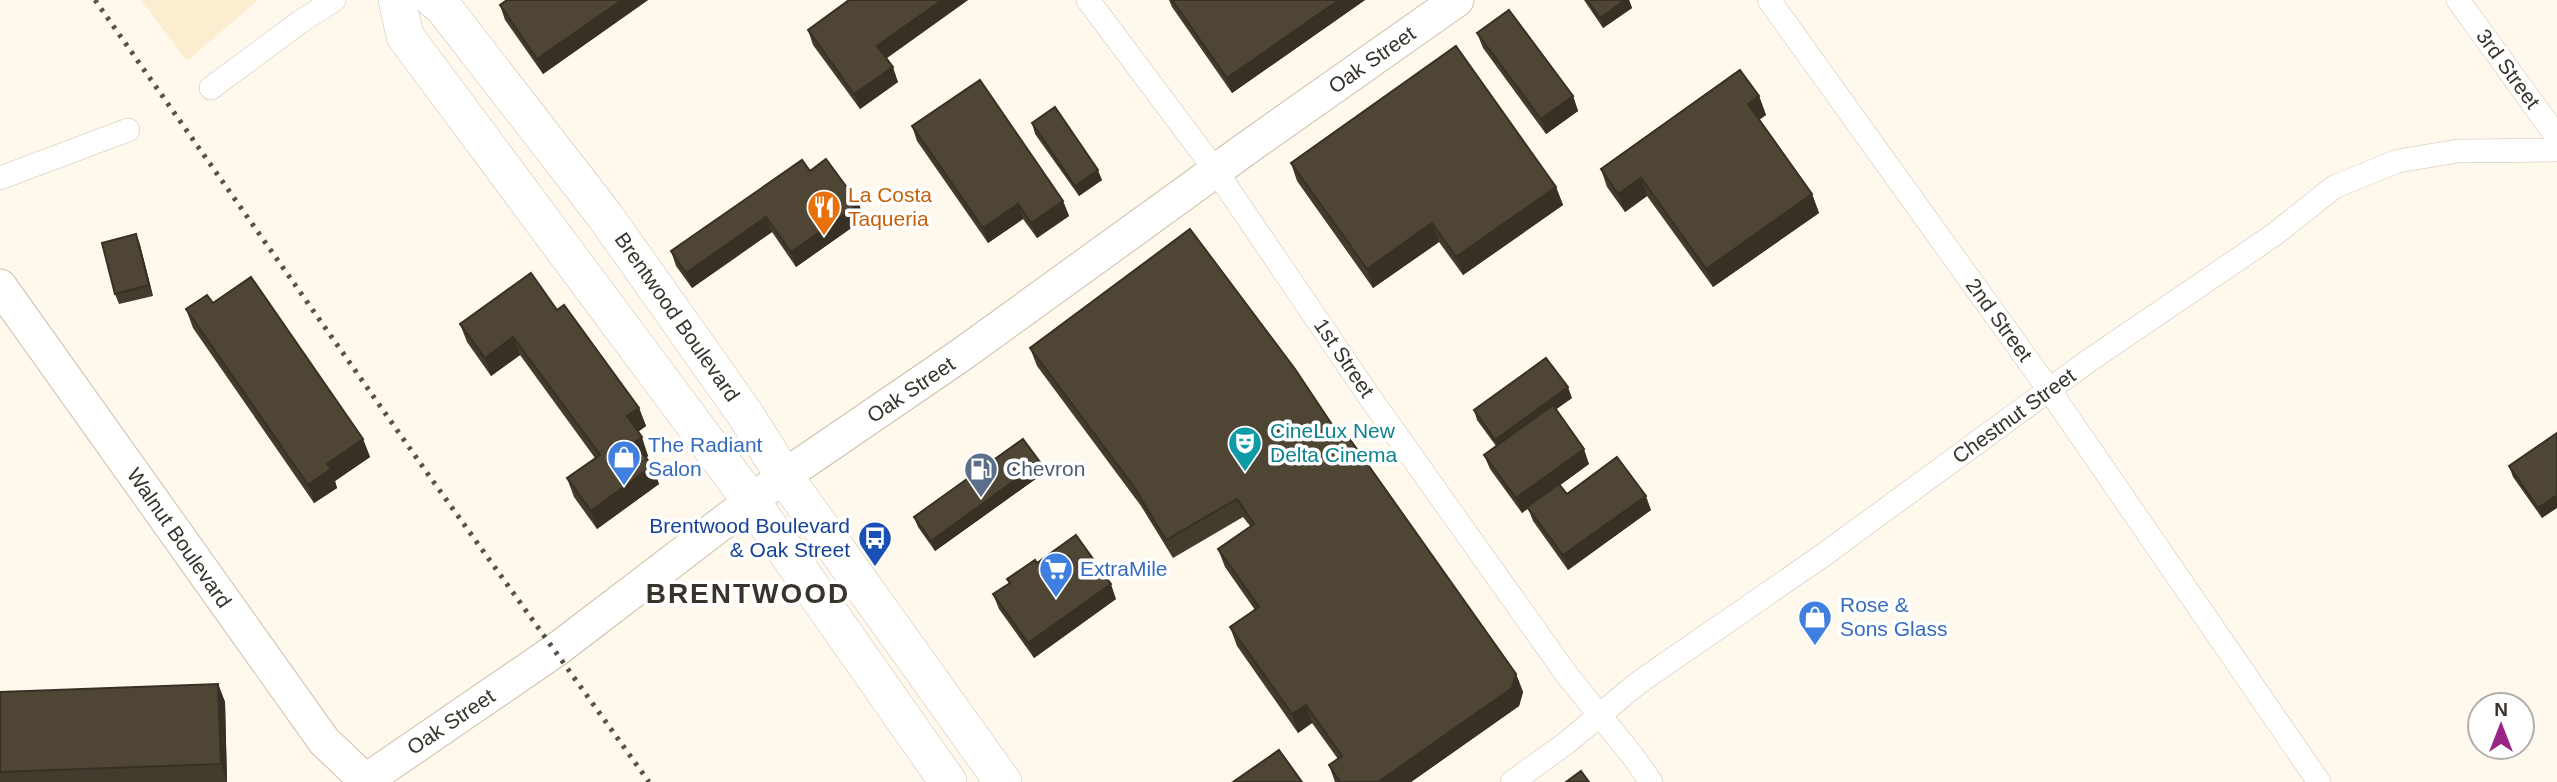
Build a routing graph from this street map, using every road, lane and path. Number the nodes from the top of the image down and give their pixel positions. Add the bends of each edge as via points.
1 (334, 0) edge
2 (397, 0) edge
3 (434, 0) edge
4 (1088, 0) edge
5 (1457, 0) edge
6 (1769, 0) edge
7 (2458, 0) edge
8 (211, 88) dead end
9 (128, 130) dead end
10 (2557, 137) edge
11 (2557, 150) edge
12 (1216, 171) junction
13 (0, 178) edge
14 (0, 286) edge
15 (2050, 391) junction
16 (783, 476) junction
17 (751, 501) junction
18 (1599, 715) junction
19 (366, 781) edge
20 (948, 782) edge
21 (1003, 782) edge
22 (1512, 782) edge
23 (1651, 782) edge
24 (2319, 782) edge

1 - 8 street
2 - 17 main road via 405,37
3 - 16 main road, Brentwood Boulevard via 605,215 745,414
4 - 12 street, 1st Street
5 - 12 street, Oak Street
6 - 15 street, 2nd Street
7 - 10 street, 3rd Street
9 - 13 street
11 - 15 street, Chestnut Street via 2446,153 2398,161 2334,187 2275,234
12 - 16 street, Oak Street via 961,355
12 - 18 street, 1st Street via 1378,408
14 - 19 street, Walnut Boulevard via 324,741
15 - 18 street, Chestnut Street
15 - 24 street, 2nd Street
16 - 17 street, Oak Street
16 - 21 main road, Brentwood Boulevard
17 - 19 street, Oak Street via 556,650
17 - 20 main road
18 - 22 street, Chestnut Street
18 - 23 street, 1st Street

